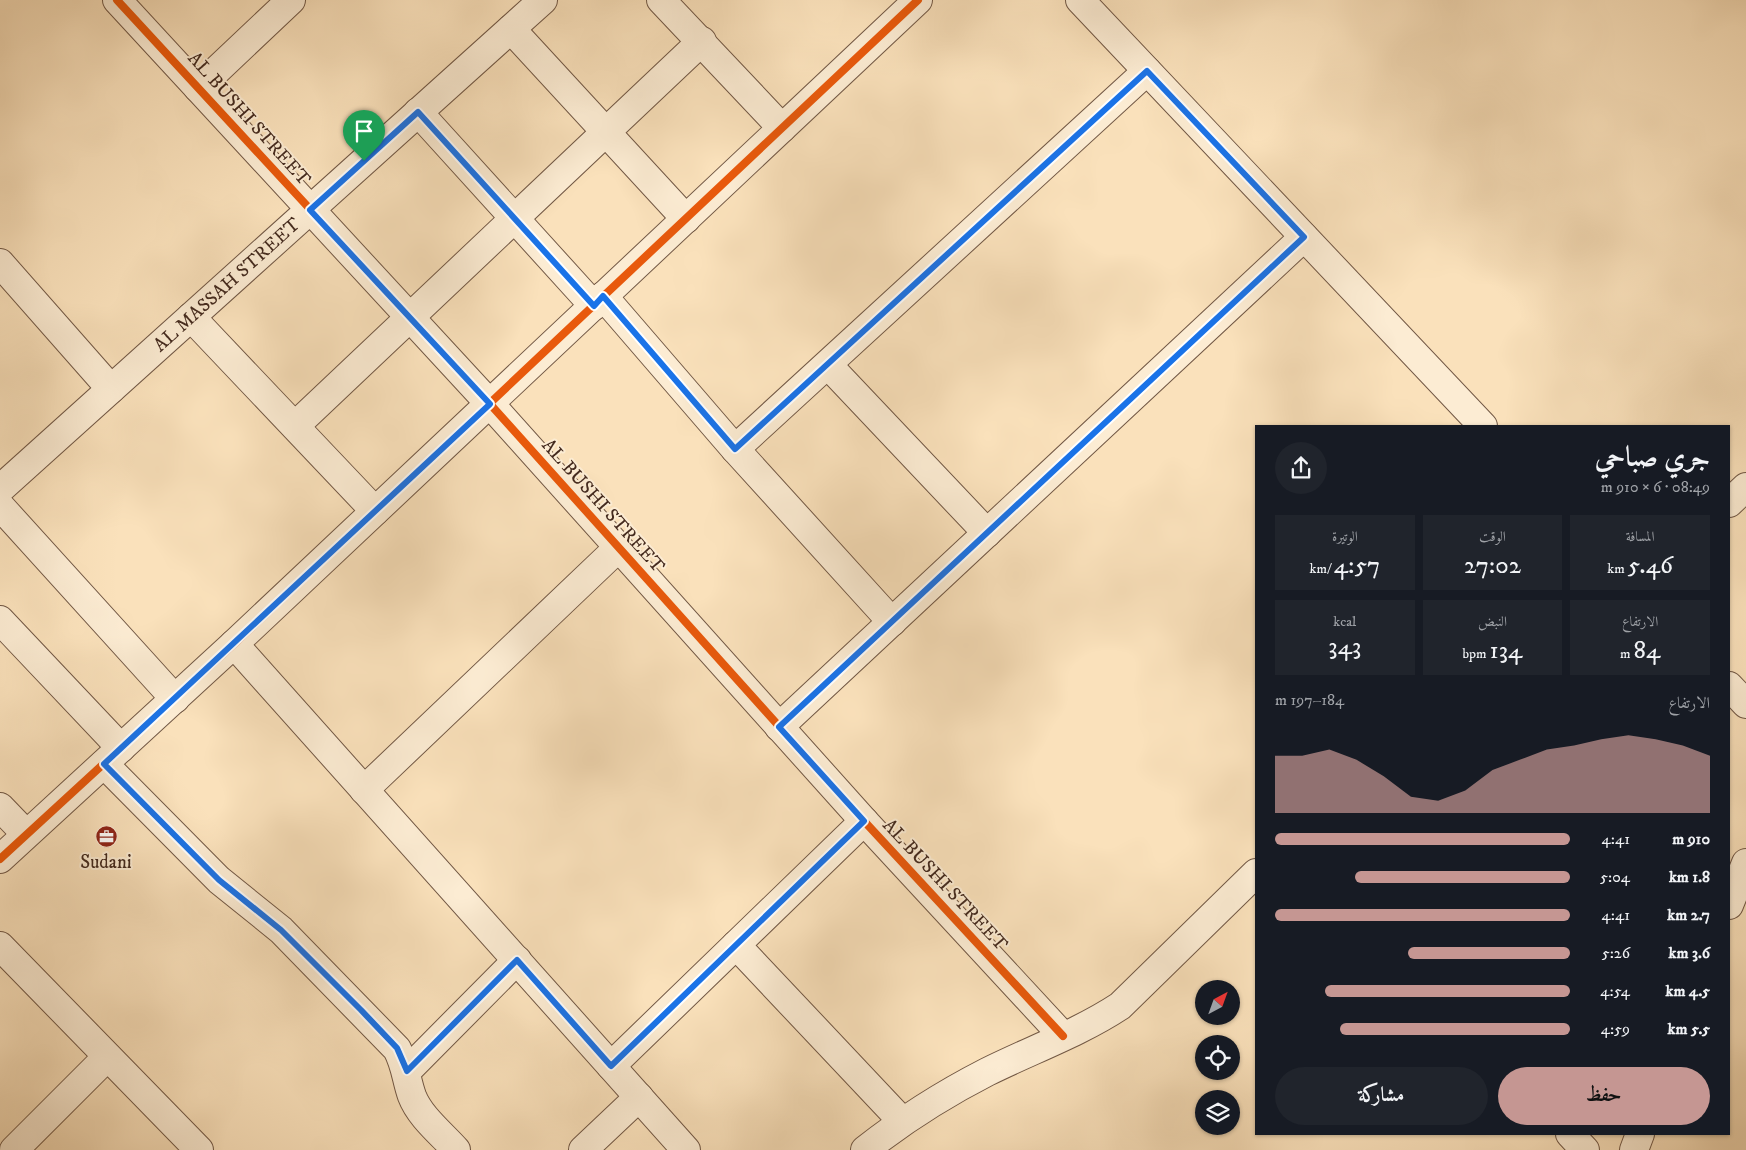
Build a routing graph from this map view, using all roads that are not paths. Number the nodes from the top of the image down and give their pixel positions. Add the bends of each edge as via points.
1 (117, 0) edge
2 (291, 0) edge
3 (661, 0) edge
4 (918, 0) edge
5 (1080, 0) edge
6 (535, 3) edge
7 (511, 29) junction
8 (702, 41) junction
9 (1147, 71) junction
10 (198, 88) junction
11 (418, 112) junction
12 (782, 128) junction
13 (607, 131) junction
14 (310, 210) junction
15 (515, 219) junction
16 (686, 219) junction
17 (1304, 237) junction
18 (0, 263) edge
19 (598, 301) junction
20 (191, 317) junction
21 (410, 318) junction
22 (828, 364) junction
23 (111, 389) junction
24 (490, 404) junction
25 (1482, 425) edge
26 (295, 426) junction
27 (735, 449) junction
28 (1746, 487) edge
29 (0, 489) edge
30 (1730, 502) edge
31 (0, 506) edge
32 (376, 511) junction
33 (987, 533) junction
34 (618, 548) junction
35 (0, 620) edge
36 (892, 622) junction
37 (234, 644) junction
38 (1730, 687) edge
39 (175, 698) junction
40 (1746, 704) edge
41 (779, 727) junction
42 (113, 756) junction
43 (364, 790) junction
44 (0, 807) edge
45 (864, 821) junction
46 (26, 834) junction
47 (0, 858) edge
48 (1746, 863) edge
49 (1255, 874) edge
50 (1730, 903) edge
51 (736, 945) junction
52 (0, 946) edge
53 (517, 960) junction
54 (1064, 1036) junction
55 (107, 1057) junction
56 (611, 1066) junction
57 (407, 1071) junction
58 (639, 1097) junction
59 (902, 1121) junction
60 (1571, 1135) edge
61 (1640, 1135) edge
62 (14, 1150) edge
63 (199, 1150) edge
64 (456, 1150) edge
65 (582, 1150) edge
66 (686, 1150) edge
67 (865, 1150) edge
68 (1585, 1150) edge
69 (1634, 1150) edge

1 - 10 street, AL BUSHI STREET
2 - 10 street
3 - 8 street
4 - 12 street
5 - 9 street
6 - 7 street, AL MASSAH STREET
7 - 11 street, AL MASSAH STREET
7 - 13 street
8 - 12 street
8 - 13 street
9 - 17 street
9 - 22 street
10 - 14 street, AL BUSHI STREET
11 - 14 street, AL MASSAH STREET
11 - 15 street
12 - 16 street
13 - 15 street
13 - 16 street
14 - 20 street, AL MASSAH STREET
14 - 21 street, AL BUSHI STREET
15 - 19 street
15 - 21 street
16 - 19 street
17 - 25 street
17 - 33 street
18 - 23 street
19 - 24 street
19 - 27 street
20 - 23 street, AL MASSAH STREET
20 - 26 street
21 - 24 street, AL BUSHI STREET
21 - 26 street
22 - 27 street
22 - 33 street
23 - 29 street, AL MASSAH STREET
24 - 32 street
24 - 34 street, AL BUSHI STREET
26 - 32 street
27 - 36 street
28 - 30 street
31 - 39 street
32 - 37 street
33 - 36 street
34 - 41 street, AL BUSHI STREET
34 - 43 street
35 - 42 street
36 - 41 street
37 - 39 street
37 - 43 street
38 - 40 street
39 - 42 street
41 - 45 street, AL BUSHI STREET
42 - 46 street
42 - 57 street via 219,880 281,930 397,1048
43 - 53 street
44 - 46 street
45 - 51 street
45 - 54 street, AL BUSHI STREET
46 - 47 street
48 - 50 street
49 - 54 street via 1120,1006 1096,1022
51 - 56 street
51 - 59 street
52 - 55 street
53 - 56 street
53 - 57 street
54 - 59 street via 987,1072
55 - 62 street
55 - 63 street
56 - 58 street
57 - 64 street via 412,1097 420,1110
58 - 65 street
58 - 66 street
59 - 67 street
60 - 68 street
61 - 69 street

